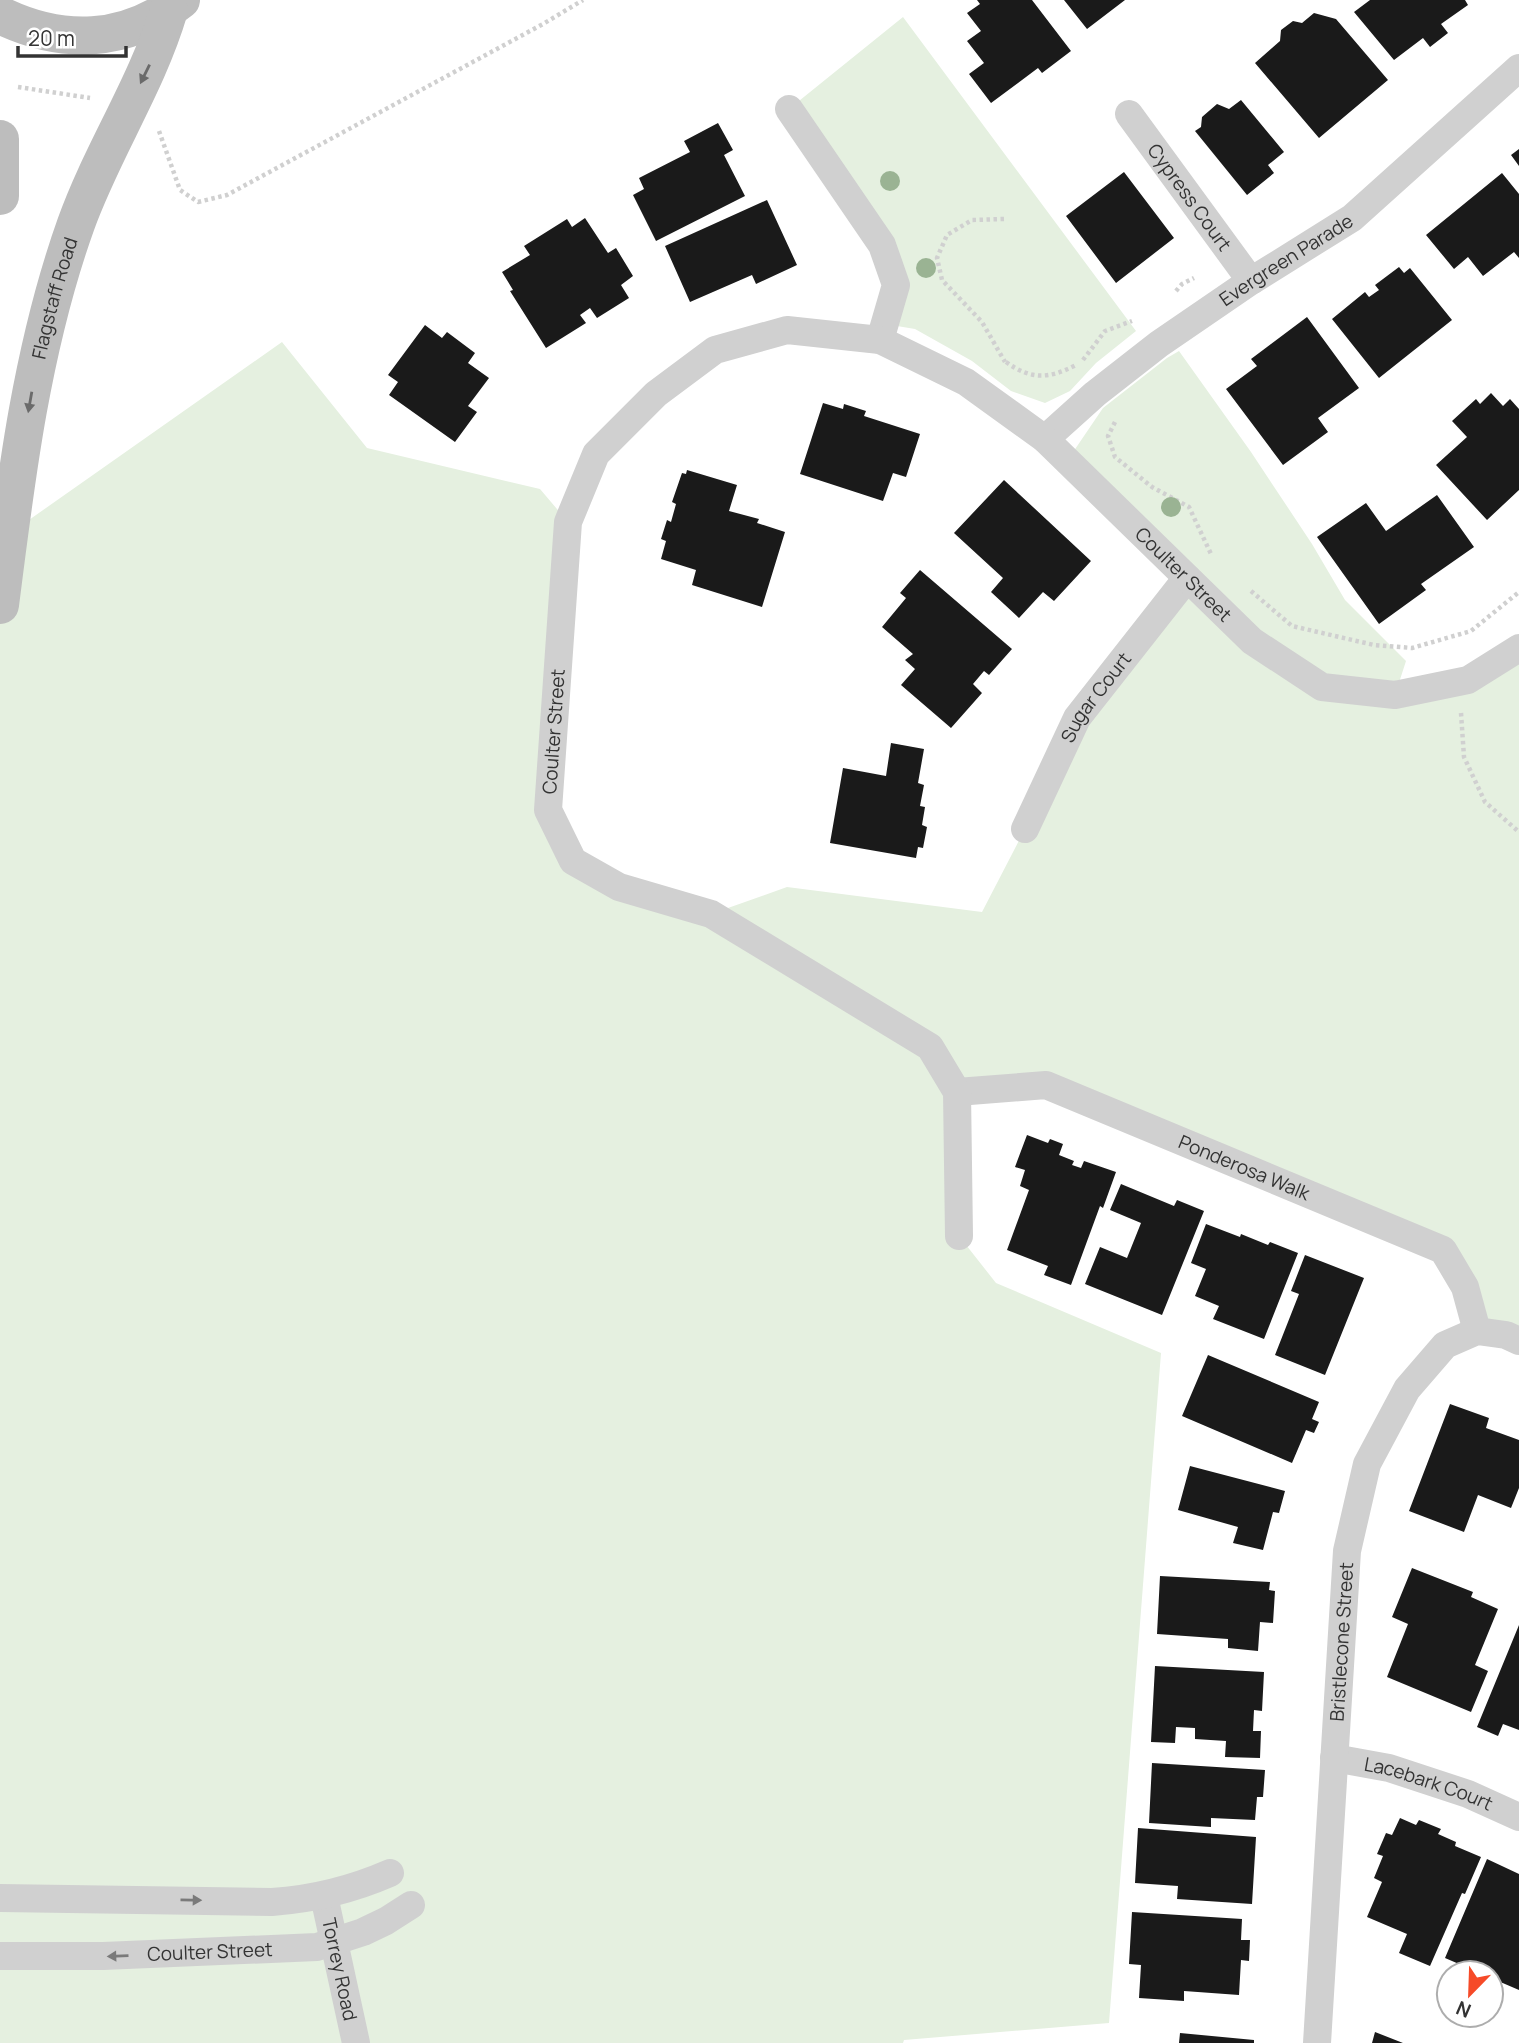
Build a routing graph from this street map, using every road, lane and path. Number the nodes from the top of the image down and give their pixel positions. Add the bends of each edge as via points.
1 (583, 0) edge
2 (175, 5) edge
3 (0, 15) edge
4 (1519, 68) edge
5 (18, 88) dead end
6 (90, 98) dead end
7 (789, 109) dead end
8 (1129, 114) dead end
9 (155, 120) dead end
10 (0, 139) edge
11 (0, 197) edge
12 (1004, 219) dead end
13 (1205, 273) dead end
14 (1251, 281) junction
15 (1174, 293) dead end
16 (1137, 319) dead end
17 (880, 340) junction
18 (1006, 362) junction
19 (1001, 368) dead end
20 (1118, 414) dead end
21 (1045, 439) junction
22 (1213, 559) dead end
23 (1186, 579) junction
24 (1243, 584) dead end
25 (1519, 592) edge
26 (0, 605) edge
27 (1519, 649) edge
28 (1468, 680) junction
29 (1025, 829) dead end
30 (1519, 832) edge
31 (957, 1092) junction
32 (959, 1236) dead end
33 (1477, 1331) junction
34 (1519, 1341) edge
35 (1334, 1758) junction
36 (1519, 1817) edge
37 (390, 1873) dead end
38 (324, 1896) junction
39 (0, 1898) edge
40 (411, 1905) dead end
41 (332, 1943) junction
42 (0, 1956) edge
43 (356, 2043) edge
44 (1317, 2043) edge

1 - 9 path via 227,195 198,202 180,190
2 - 3 main road via 146,22 96,36 44,32
2 -> 26 main road, Flagstaff Road via 96,172 58,276 39,350
4 - 14 street, Evergreen Parade via 1352,218
5 - 6 path
7 - 17 street via 883,245 896,285
8 - 14 street, Cypress Court
10 - 11 main road
12 - 18 path via 972,220 947,236 937,258 942,280 982,322
13 - 15 path
14 - 21 street, Evergreen Parade via 1159,344
16 - 18 path via 1105,331 1081,362 1059,373 1039,376 1020,372
17 - 21 street, Coulter Street via 966,382
17 - 31 street, Coulter Street via 787,330 715,350 656,394 596,454 568,522 548,810 573,861 619,887 711,914 930,1047
18 - 19 path
20 - 22 path via 1108,436 1115,457 1152,487 1189,507
21 - 23 street, Coulter Street
23 - 28 street, Coulter Street via 1252,641 1322,687 1395,695
23 - 29 street, Sugar Court via 1077,718
24 - 25 path via 1292,626 1374,645 1412,648 1471,631
27 - 28 street, Coulter Street
28 - 30 path via 1460,706 1464,757 1485,802
31 - 32 street
31 - 33 street, Ponderosa Walk via 1046,1086 1443,1250 1465,1287
33 - 34 street
33 - 35 street, Bristlecone Street via 1445,1345 1407,1389 1367,1464 1347,1551
35 - 36 street, Lacebark Court via 1389,1768 1468,1794
35 - 44 street, Bristlecone Street
37 - 38 street
39 -> 38 street via 272,1902
38 - 41 street, Torrey Road
40 - 41 street, Coulter Street via 386,1922
41 -> 42 street, Coulter Street via 270,1951
41 - 43 street, Torrey Road

